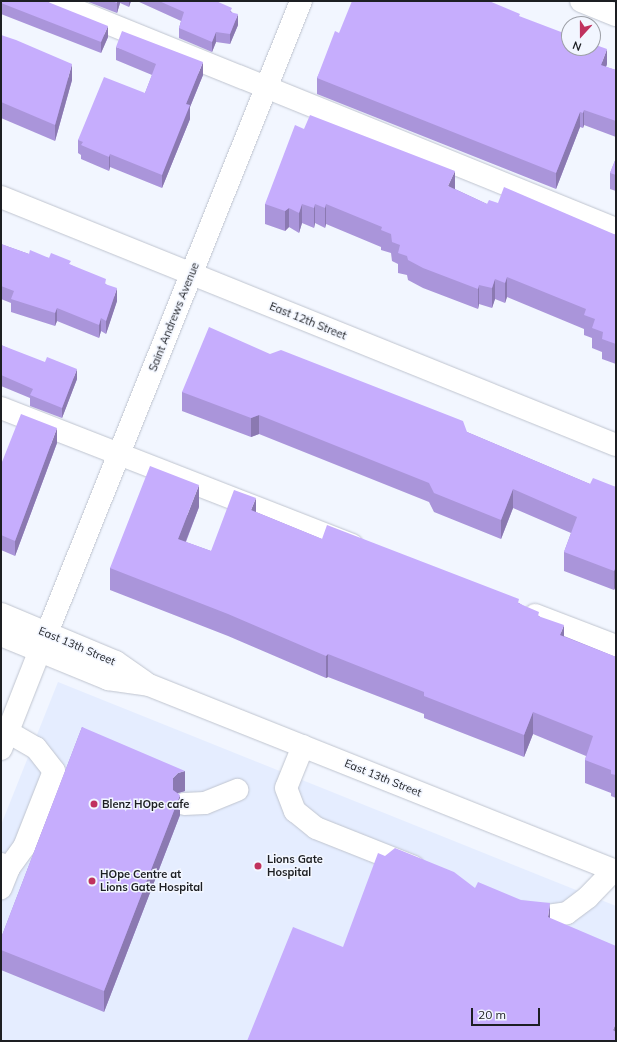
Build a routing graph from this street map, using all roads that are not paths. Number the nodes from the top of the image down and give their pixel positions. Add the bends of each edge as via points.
1 (53, 1) edge
2 (301, 1) edge
3 (581, 1) edge
4 (616, 15) edge
5 (266, 88) junction
6 (1, 197) edge
7 (616, 229) edge
8 (192, 273) junction
9 (1, 408) edge
10 (616, 445) edge
11 (120, 455) junction
12 (371, 552) edge
13 (512, 606) edge
14 (1, 614) edge
15 (1, 635) edge
16 (43, 642) junction
17 (616, 646) edge
18 (4, 741) edge
19 (303, 746) junction
20 (238, 790) dead end
21 (184, 804) dead end
22 (5, 866) edge
23 (615, 871) edge
24 (430, 874) edge
25 (1, 888) edge
26 (501, 904) edge

1 - 5 street
2 - 5 street, Saint Andrews Avenue
3 - 4 street
5 - 7 street
5 - 8 street, Saint Andrews Avenue
6 - 8 street, East 12th Street
8 - 10 street, East 12th Street
8 - 11 street, Saint Andrews Avenue
9 - 11 street
11 - 12 street
11 - 16 street, Saint Andrews Avenue
13 - 17 street
14 - 16 street, East 13th Street
15 - 16 street, East 13th Street
16 - 18 street, Saint Andrews Avenue
16 - 19 street, East 13th Street via 116,662 149,685
18 - 22 street via 36,748 54,771 24,847
19 - 23 street, East 13th Street
19 - 24 street via 286,788 295,811 316,828
20 - 21 street via 205,803
22 - 25 street
23 - 26 street via 567,913 540,917 526,915

